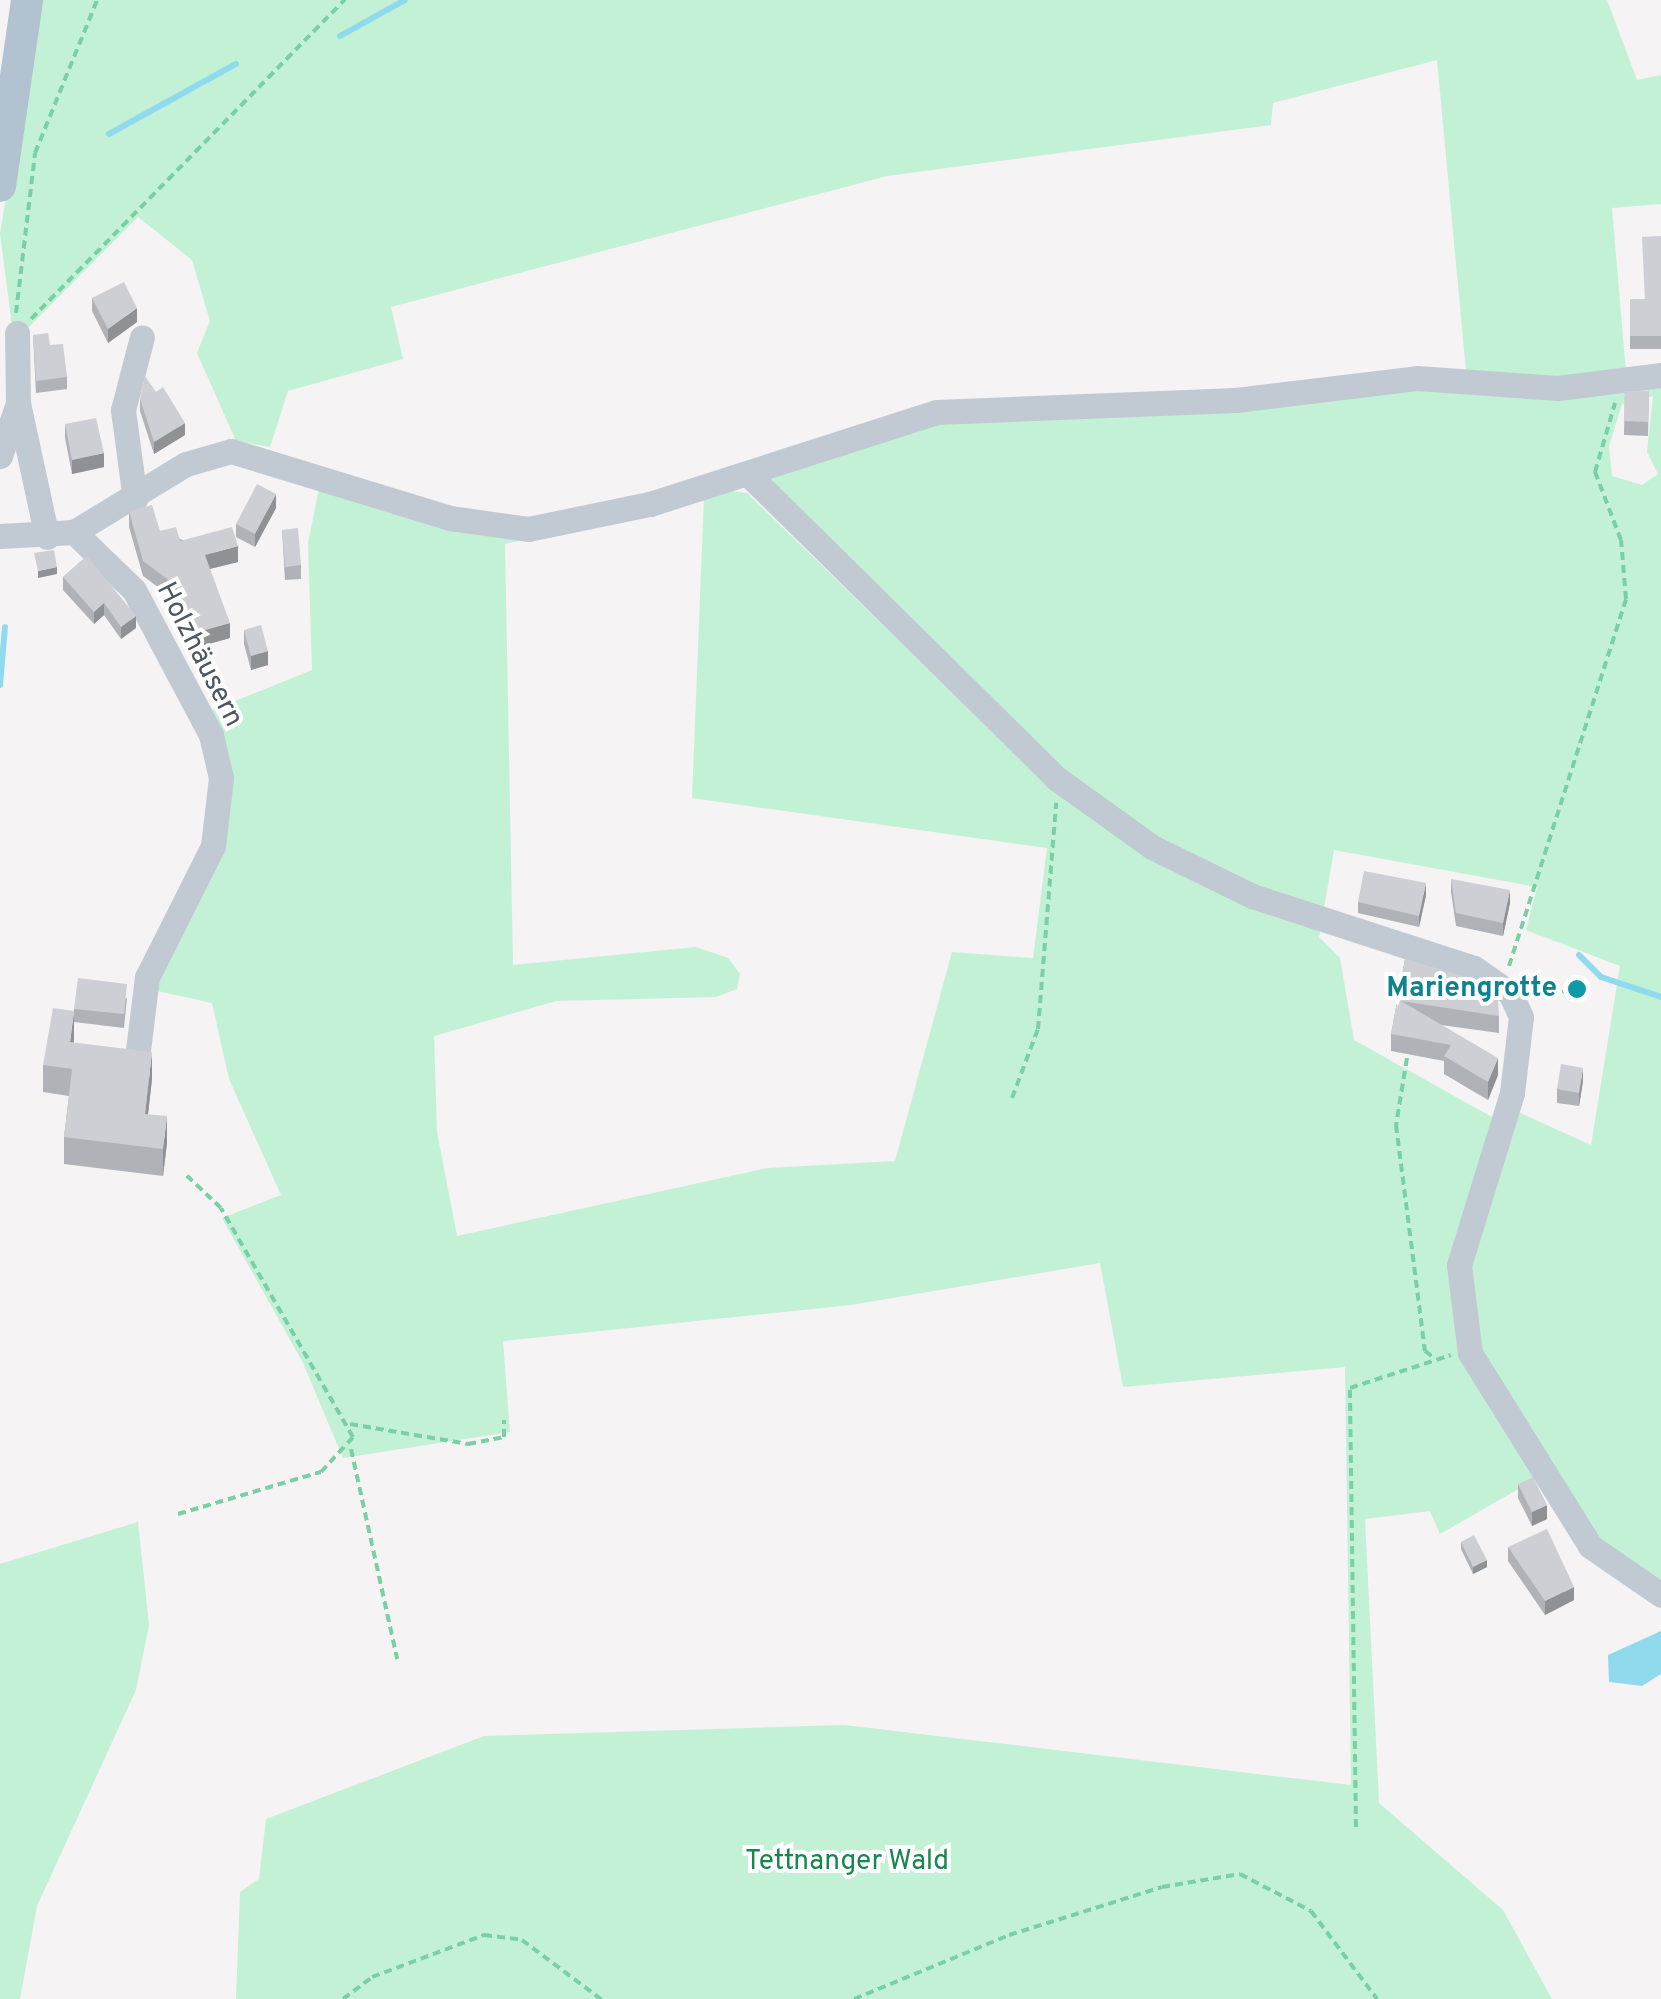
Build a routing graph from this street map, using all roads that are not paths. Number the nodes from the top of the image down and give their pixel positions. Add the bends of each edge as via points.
1 (27, 0) edge
2 (0, 186) edge
3 (17, 333) road end
4 (142, 337) dead end
5 (1661, 376) edge
6 (18, 403) junction
7 (0, 456) edge
8 (748, 474) junction
9 (135, 500) junction
10 (74, 532) junction
11 (0, 536) edge
12 (47, 537) junction
13 (138, 1050) edge
14 (1661, 1595) edge

1 - 2 main road
3 - 6 street
4 - 9 street via 124,410
5 - 8 street via 1558,388 1417,378 1236,400 937,412
6 - 7 street
6 - 12 street
8 - 9 street via 592,520 498,528 232,451 202,458
8 - 14 street via 1056,778 1188,868 1509,993 1512,1093 1458,1266 1470,1353 1590,1546
9 - 10 street
10 - 12 street
10 - 13 street, Holzhäusern via 134,590 210,735 221,778 212,846 147,977
11 - 12 street

